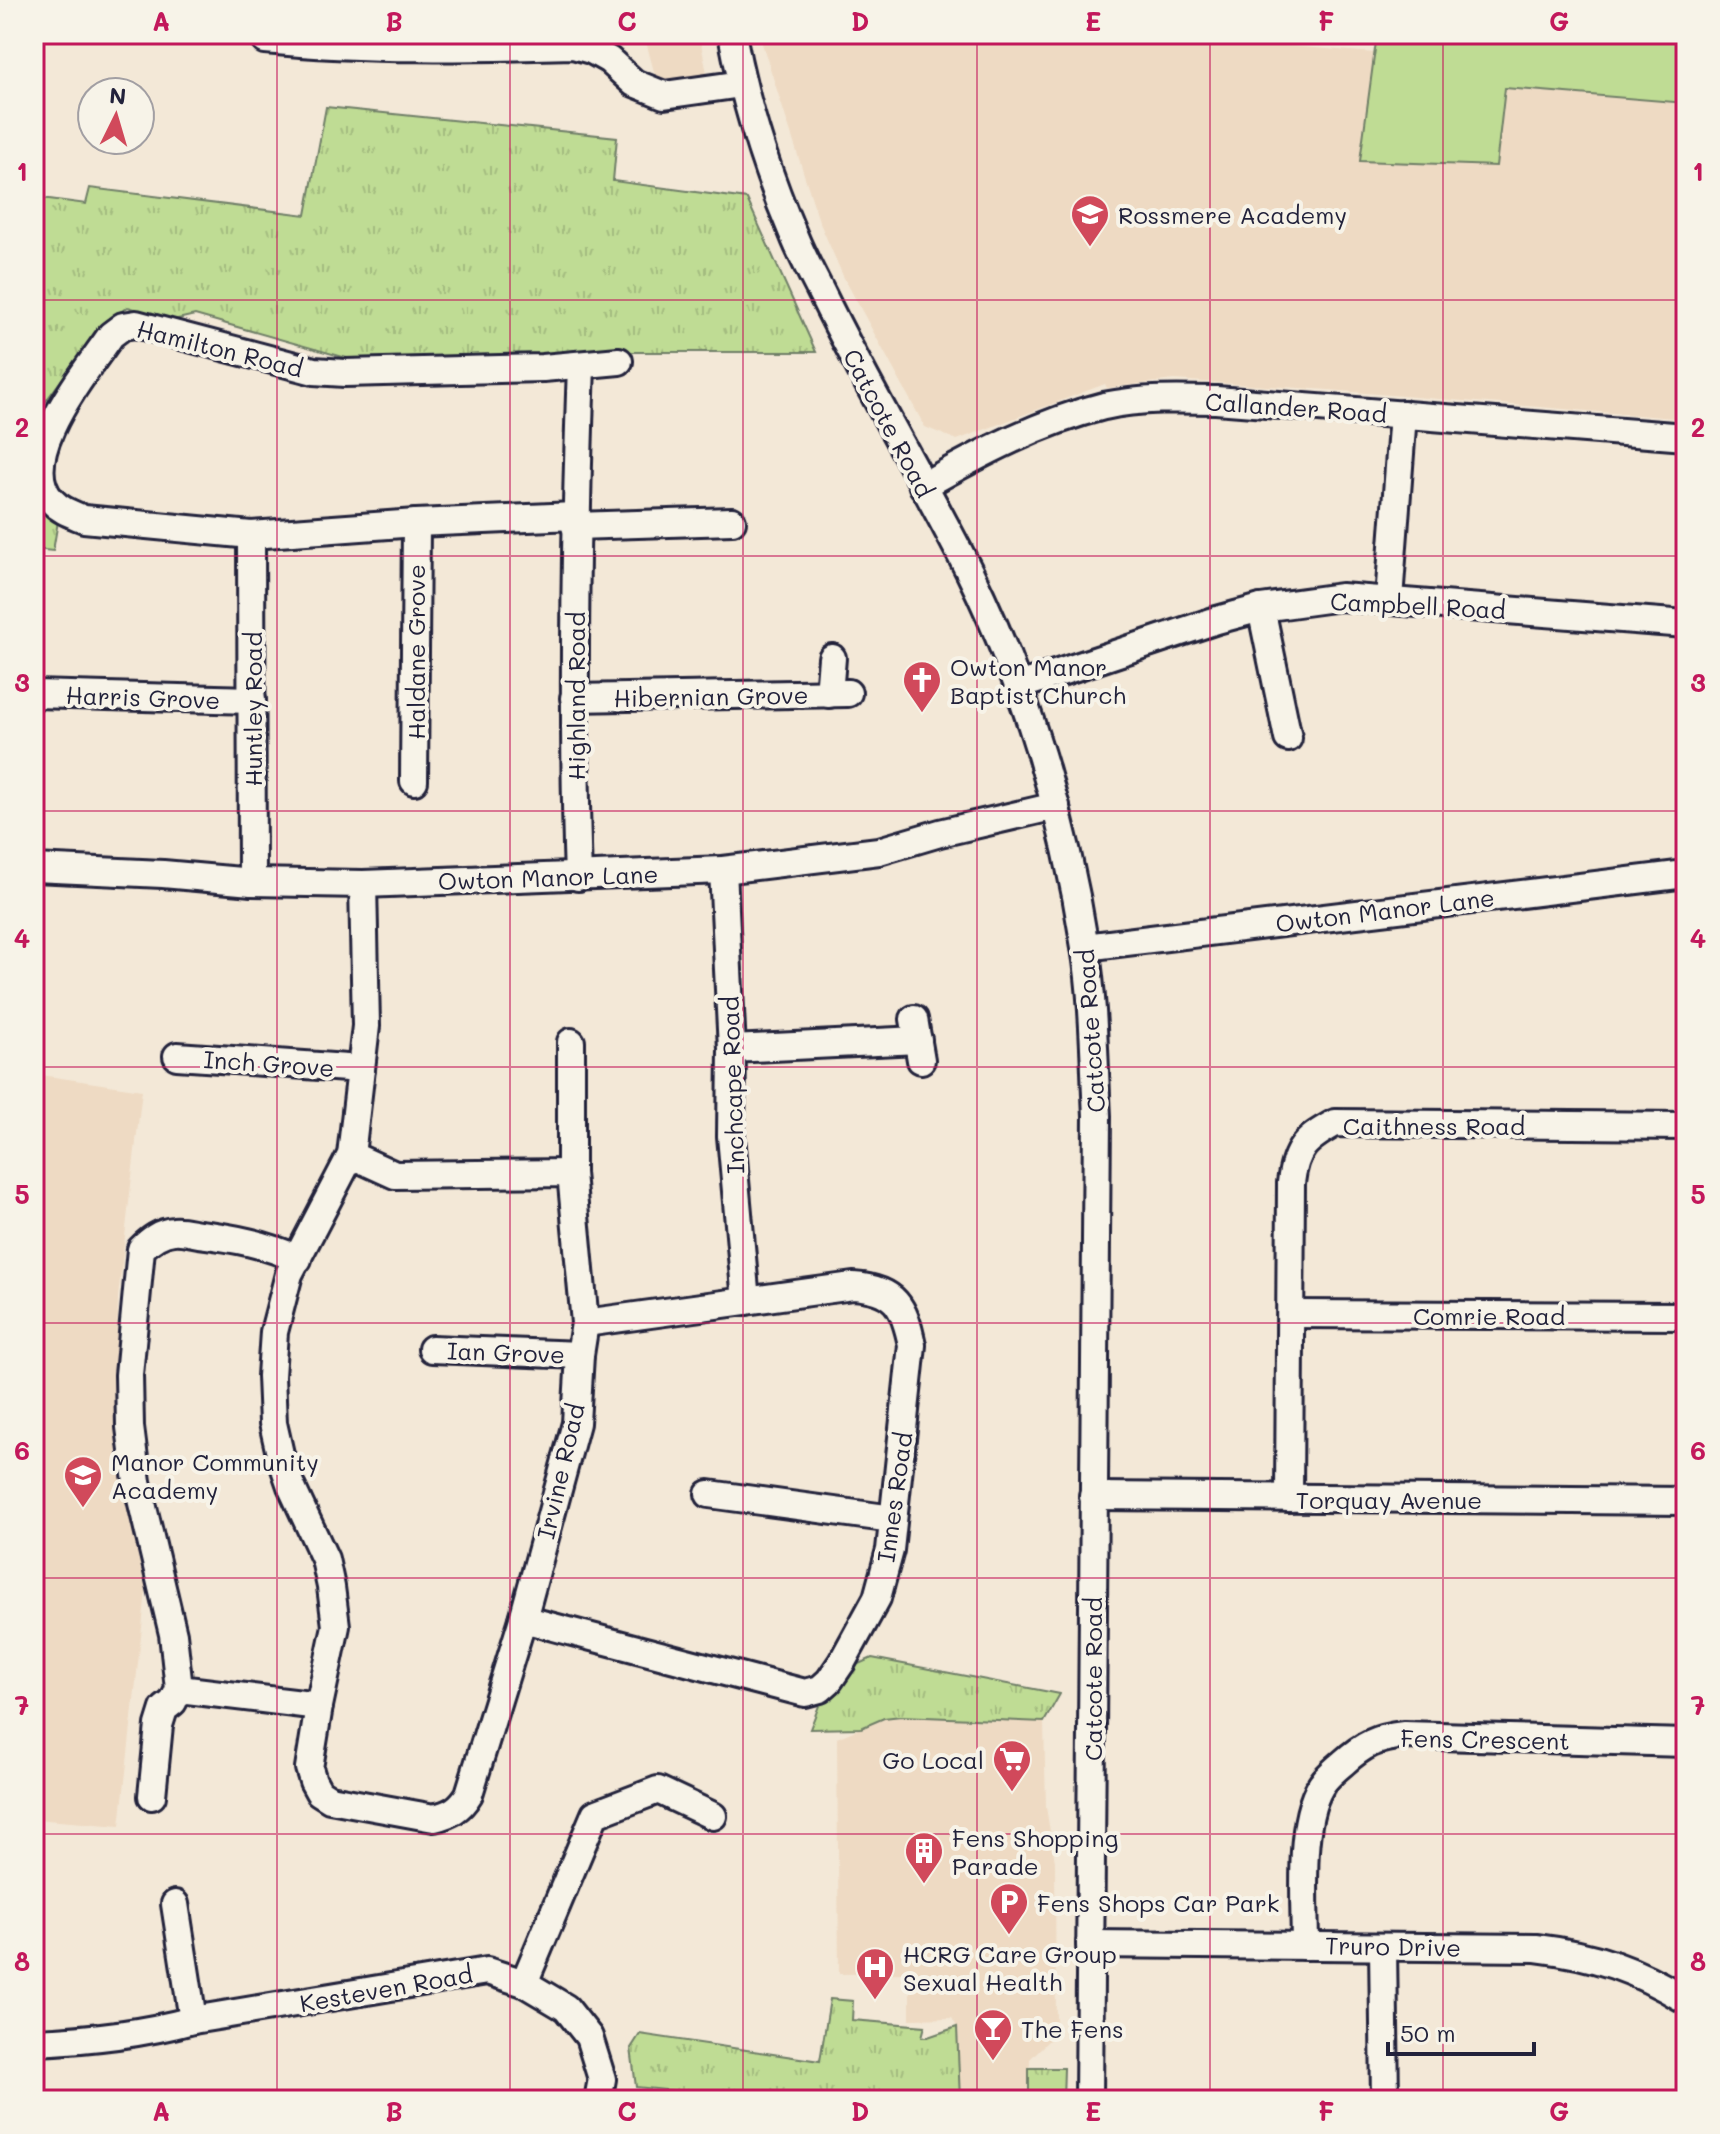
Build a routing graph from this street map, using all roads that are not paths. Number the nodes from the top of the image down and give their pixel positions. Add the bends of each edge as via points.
1 (732, 34) edge
2 (265, 40) dead end
3 (742, 84) junction
4 (619, 361) dead end
5 (581, 365) junction
6 (1403, 414) junction
7 (1686, 437) edge
8 (923, 486) junction
9 (575, 521) junction
10 (732, 521) dead end
11 (416, 523) junction
12 (251, 535) junction
13 (1389, 599) junction
14 (1261, 608) junction
15 (1686, 624) edge
16 (832, 658) dead end
17 (1019, 686) junction
18 (34, 694) edge
19 (574, 698) junction
20 (252, 700) junction
21 (1290, 738) dead end
22 (414, 781) dead end
23 (1056, 806) junction
24 (34, 868) edge
25 (723, 870) junction
26 (1686, 874) edge
27 (578, 877) junction
28 (252, 882) junction
29 (363, 884) junction
30 (1085, 947) junction
31 (918, 1039) dead end
32 (571, 1042) dead end
33 (732, 1049) junction
34 (177, 1056) dead end
35 (361, 1069) junction
36 (1686, 1126) edge
37 (351, 1155) junction
38 (571, 1173) junction
39 (298, 1259) junction
40 (746, 1301) junction
41 (1291, 1314) junction
42 (1686, 1316) edge
43 (585, 1323) junction
44 (433, 1346) dead end
45 (580, 1355) junction
46 (709, 1494) dead end
47 (1093, 1496) junction
48 (1289, 1498) junction
49 (1686, 1501) edge
50 (893, 1519) junction
51 (523, 1619) junction
52 (179, 1689) junction
53 (319, 1706) junction
54 (1686, 1743) edge
55 (152, 1796) dead end
56 (713, 1816) dead end
57 (175, 1904) dead end
58 (1090, 1944) junction
59 (1305, 1946) junction
60 (1383, 1947) junction
61 (524, 1983) junction
62 (1686, 2000) edge
63 (193, 2020) junction
64 (34, 2042) edge
65 (598, 2100) edge
66 (1089, 2100) edge
67 (1385, 2100) edge

1 - 3 street, Catcote Road
2 - 3 street via 451,49 573,45 591,50 634,83 664,95
3 - 8 street, Catcote Road via 795,238
4 - 5 street, Hamilton Road
5 - 9 street, Highland Road
5 - 12 street, Hamilton Road via 314,371 136,324 123,326 111,335 51,425 41,465 49,499 84,519
6 - 7 street, Callander Road
6 - 8 street, Callander Road via 1216,400 1106,406 1025,433
6 - 13 street
8 - 17 street, Catcote Road via 971,575
9 - 10 street
9 - 11 street, Hamilton Road
9 - 19 street, Highland Road
11 - 12 street, Hamilton Road
11 - 22 street, Haldane Grove
12 - 20 street, Huntley Road
13 - 14 street, Campbell Road via 1341,597
13 - 15 street, Campbell Road
14 - 17 street, Campbell Road
14 - 21 street
16 - 19 street, Hibernian Grove via 838,694
17 - 23 street, Catcote Road
18 - 20 street, Harris Grove
19 - 27 street, Highland Road
20 - 28 street, Huntley Road
23 - 25 street, Owton Manor Lane via 879,851
23 - 30 street, Catcote Road
24 - 28 street, Owton Manor Lane
25 - 27 street, Owton Manor Lane
25 - 33 street, Inchcape Road
26 - 30 street, Owton Manor Lane
27 - 29 street, Owton Manor Lane
28 - 29 street, Owton Manor Lane
29 - 35 street via 366,1026
30 - 47 street, Catcote Road via 1097,1116
31 - 33 street
32 - 38 street, Irvine Road
33 - 40 street, Inchcape Road via 731,1136
34 - 35 street, Inch Grove
35 - 37 street
36 - 41 street, Caithness Road via 1335,1123 1311,1137 1292,1173
37 - 38 street via 395,1175
37 - 39 street
38 - 43 street, Irvine Road
39 - 52 street via 253,1242 173,1231 141,1249 129,1375 130,1427 137,1482 173,1634
39 - 53 street via 274,1332 271,1392 280,1454 325,1559 331,1587 336,1626
40 - 43 street, Innes Road
40 - 50 street, Innes Road via 853,1286 887,1294 898,1305 912,1345
41 - 42 street, Comrie Road
41 - 48 street, Caithness Road
43 - 45 street, Irvine Road
44 - 45 street, Ian Grove
45 - 51 street, Irvine Road via 576,1423
46 - 50 street
47 - 48 street, Torquay Avenue
47 - 58 street, Catcote Road
48 - 49 street, Torquay Avenue
50 - 51 street, Innes Road via 877,1598 842,1662 820,1689 805,1693
51 - 53 street, Irvine Road via 469,1794 449,1814 434,1818 330,1799 319,1792 309,1768
52 - 53 street
52 - 55 street via 164,1709 147,1761
54 - 59 street, Fens Crescent via 1404,1735 1361,1747 1324,1781 1312,1804 1306,1830
56 - 61 street via 658,1790 595,1814
57 - 63 street
58 - 59 street, Truro Drive
58 - 66 street, Catcote Road
59 - 60 street, Truro Drive
60 - 62 street, Truro Drive via 1573,1952 1614,1963
60 - 67 street
61 - 63 street, Kesteven Road via 487,1971
61 - 65 street, Kesteven Road via 566,2008 589,2037 602,2079
63 - 64 street, Kesteven Road via 75,2041

